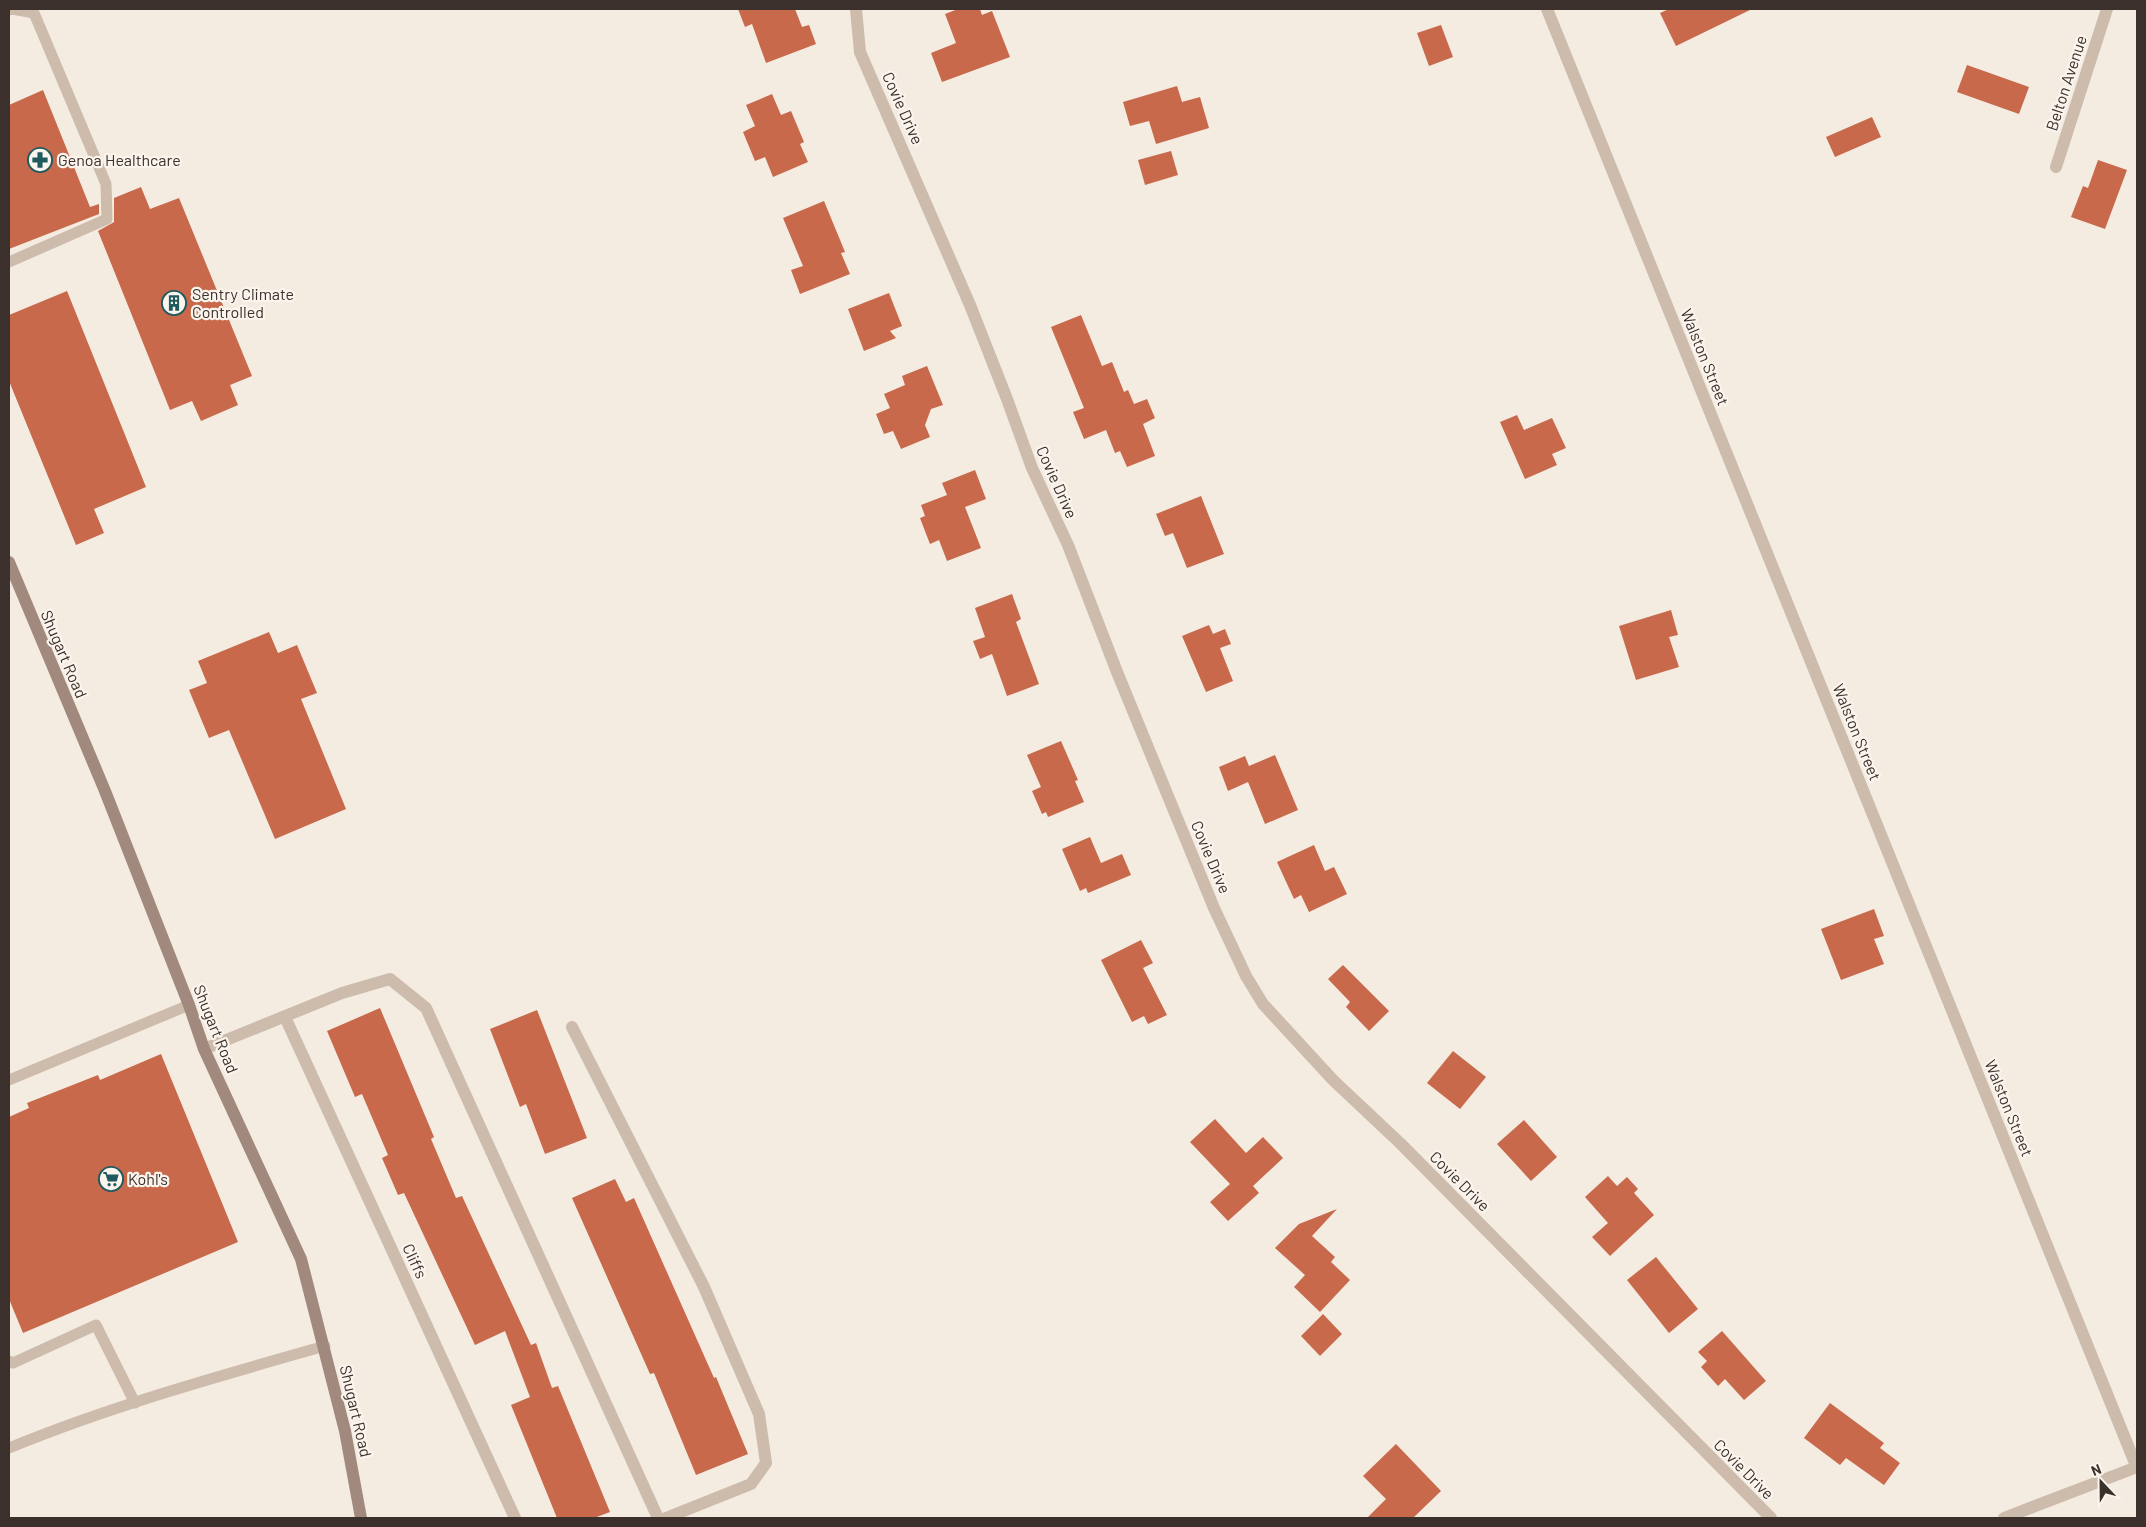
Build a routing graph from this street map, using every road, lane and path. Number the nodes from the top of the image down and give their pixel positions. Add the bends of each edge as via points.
1 (856, 9) edge
2 (1546, 9) edge
3 (2107, 9) edge
4 (9, 10) edge
5 (24, 10) edge
6 (2056, 167) dead end
7 (9, 262) edge
8 (9, 562) edge
9 (189, 1005) junction
10 (285, 1017) junction
11 (572, 1027) dead end
12 (204, 1049) junction
13 (9, 1080) edge
14 (325, 1346) junction
15 (9, 1360) edge
16 (135, 1403) junction
17 (9, 1448) edge
18 (2137, 1468) edge
19 (361, 1518) edge
20 (515, 1518) edge
21 (658, 1518) edge
22 (666, 1518) edge
23 (1771, 1518) edge
24 (2004, 1518) edge

1 - 23 street, Covie Drive via 860,52 970,306 1032,468 1068,545 1117,672 1246,976 1263,1004 1326,1073 1401,1144
2 - 18 street, Walston Street
3 - 6 street, Belton Avenue
4 - 5 lane
5 - 7 lane via 34,13 106,184 108,207 107,219
8 - 9 street, Shugart Road via 105,791
9 - 12 street, Shugart Road
9 - 13 lane
10 - 12 street
10 - 20 street, Cliffs
10 - 21 street via 342,993 390,979 426,1008
11 - 22 street via 704,1287 759,1414 766,1462 751,1484
12 - 14 street, Shugart Road via 302,1259
14 - 16 lane
14 - 19 street, Shugart Road
15 - 16 lane via 12,1363 96,1325
16 - 17 lane via 56,1428
18 - 24 street

